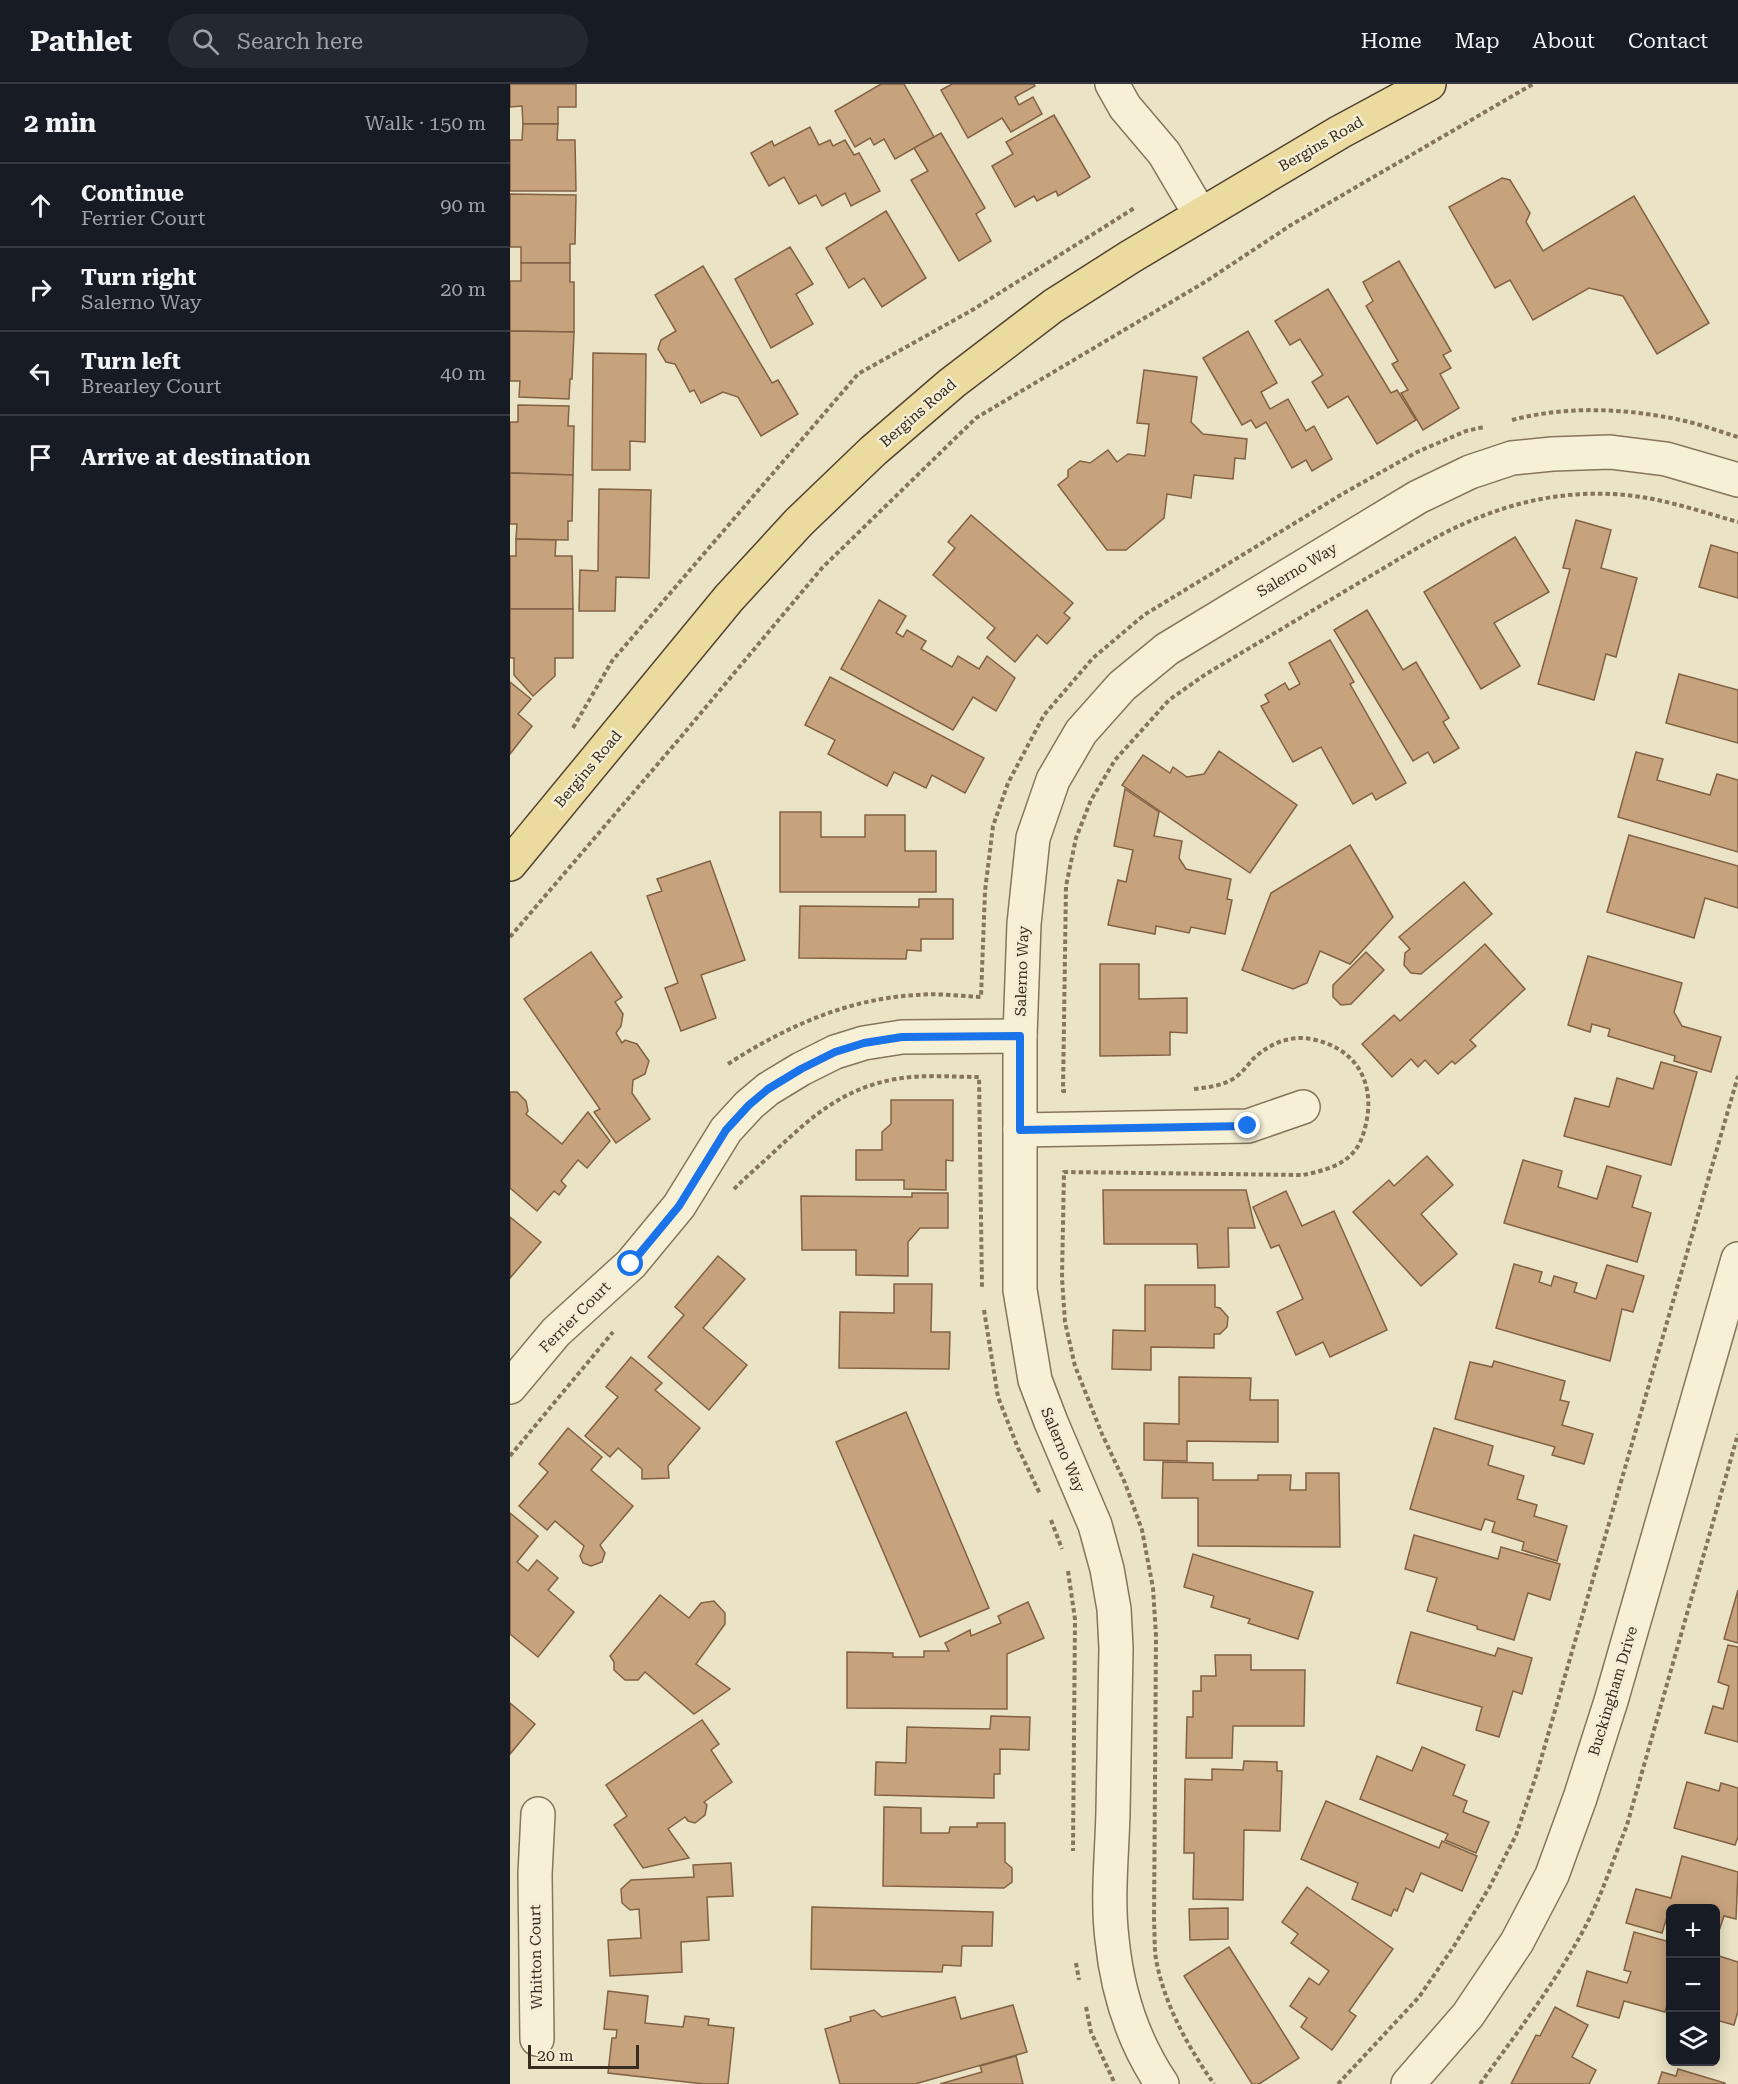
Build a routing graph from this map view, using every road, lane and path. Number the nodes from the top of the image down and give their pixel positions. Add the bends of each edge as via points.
1 (1429, 84) edge
2 (1533, 84) edge
3 (1118, 95) edge
4 (1190, 220) junction
5 (1738, 480) edge
6 (1738, 522) edge
7 (510, 864) edge
8 (510, 937) edge
9 (1020, 1036) junction
10 (1738, 1076) edge
11 (1063, 1091) dead end
12 (1303, 1107) dead end
13 (1020, 1130) junction
14 (732, 1191) dead end
15 (1738, 1259) edge
16 (617, 1327) dead end
17 (510, 1387) edge
18 (1738, 1434) edge
19 (510, 1456) edge
20 (1042, 1499) dead end
21 (1047, 1509) dead end
22 (1063, 1552) dead end
23 (1067, 1563) dead end
24 (538, 1814) dead end
25 (1073, 1857) dead end
26 (523, 1874) edge
27 (1076, 1958) dead end
28 (1082, 1990) dead end
29 (1084, 2000) dead end
30 (537, 2039) dead end
31 (1115, 2084) edge
32 (1162, 2084) edge
33 (1338, 2084) edge
34 (1408, 2084) edge
35 (1480, 2084) edge

1 - 4 main road, Bergins Road
2 - 8 path via 1290,225 1205,282 976,418 822,568
3 - 4 street via 1145,164
4 - 7 main road, Bergins Road via 1053,306 961,376 873,451 729,598
5 - 9 street, Salerno Way via 1666,459 1610,452 1512,458 1470,472 1418,497 1167,649 1122,686 1081,732 1053,780 1033,838 1024,924
6 - 11 path via 1653,499 1611,494 1567,495 1492,511 1435,537 1169,700 1115,760 1091,800 1076,838 1066,886
9 - 13 street, Salerno Way
9 - 17 street, Ferrier Court via 902,1037 864,1043 818,1060 768,1089 726,1130 679,1206 631,1264 556,1332
10 - 33 path via 1516,1835 1490,1888 1419,1997
12 - 13 street via 1248,1126
13 - 32 street, Salerno Way via 1020,1290 1027,1342 1039,1390 1095,1525 1114,1609 1112,1939 1131,2025
14 - 20 path via 802,1125 833,1101 864,1086 897,1078 980,1077 980,1275 987,1334 998,1397
15 - 34 street, Buckingham Drive via 1611,1701 1552,1875 1517,1942 1468,2015
16 - 19 path
18 - 35 path via 1627,1825 1584,1929 1556,1979
21 - 22 path
23 - 25 path via 1075,1619
24 - 26 street, Whitton Court
26 - 30 street, Whitton Court
27 - 28 path
29 - 31 path via 1091,2032

